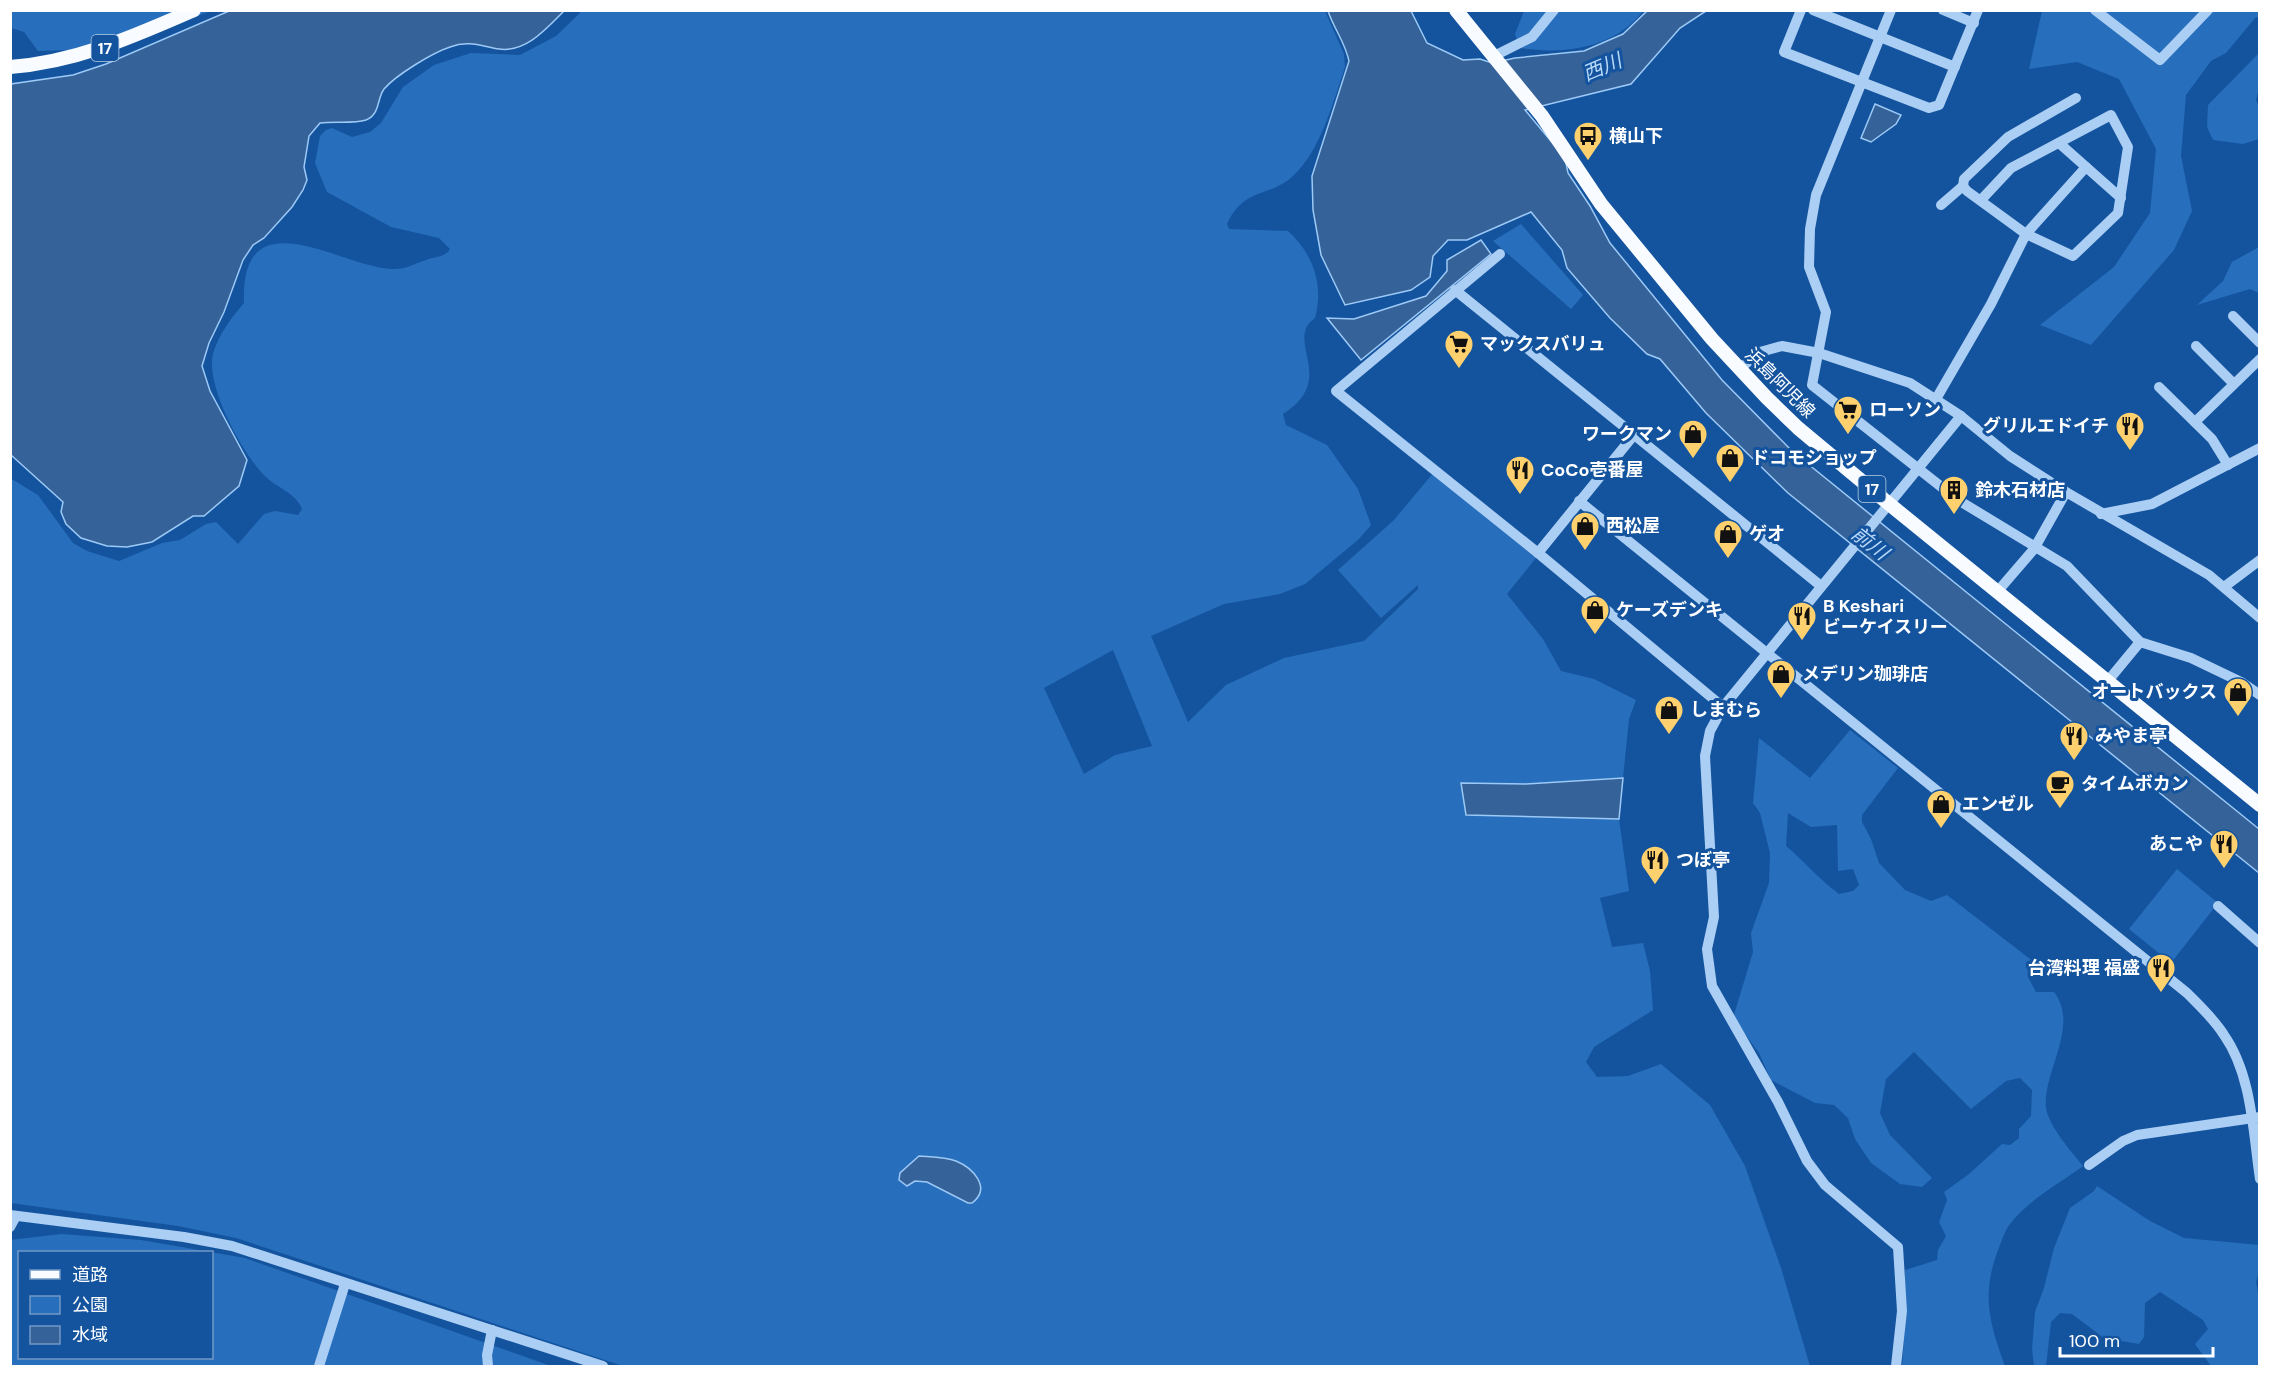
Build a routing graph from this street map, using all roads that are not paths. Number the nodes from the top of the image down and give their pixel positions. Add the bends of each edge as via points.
1 (194, 10) edge
2 (1456, 10) edge
3 (1554, 10) edge
4 (1801, 10) edge
5 (1813, 10) edge
6 (1891, 10) edge
7 (1943, 10) edge
8 (1978, 10) edge
9 (2095, 10) edge
10 (2208, 10) edge
11 (1974, 23) junction
12 (1880, 38) junction
13 (1496, 58) junction
14 (10, 67) edge
15 (1955, 67) junction
16 (1861, 83) junction
17 (2076, 98) dead end
18 (2059, 143) junction
19 (2086, 167) junction
20 (1963, 186) junction
21 (2121, 198) junction
22 (1981, 200) junction
23 (1941, 205) dead end
24 (2026, 234) junction
25 (1500, 254) dead end
26 (1455, 291) junction
27 (2233, 316) dead end
28 (2259, 343) edge
29 (2196, 346) dead end
30 (1819, 353) junction
31 (2259, 358) edge
32 (1739, 369) junction
33 (2233, 383) junction
34 (2159, 387) dead end
35 (1936, 399) junction
36 (1961, 416) junction
37 (2194, 422) junction
38 (1633, 436) junction
39 (2259, 448) edge
40 (2228, 465) junction
41 (1917, 468) junction
42 (2066, 492) junction
43 (1579, 501) junction
44 (1885, 507) junction
45 (2101, 514) junction
46 (2034, 549) junction
47 (1538, 553) junction
48 (2259, 560) edge
49 (1821, 586) junction
50 (2224, 587) junction
51 (1997, 592) junction
52 (2259, 618) edge
53 (2140, 642) junction
54 (1766, 652) junction
55 (2108, 682) junction
56 (2259, 695) edge
57 (1723, 707) junction
58 (2259, 805) edge
59 (2217, 906) dead end
60 (2259, 943) edge
61 (2255, 1118) edge
62 (2089, 1165) dead end
63 (2259, 1179) edge
64 (13, 1216) edge
65 (10, 1227) edge
66 (345, 1284) junction
67 (492, 1330) junction
68 (319, 1366) edge
69 (488, 1366) edge
70 (603, 1366) edge
71 (1896, 1366) edge

1 - 14 main road, 17 via 108,47 45,65
2 - 13 main road, 浜島阿児線 / 17
3 - 13 street via 1532,37
4 - 16 street via 1784,52
5 - 12 street
6 - 12 street
7 - 11 street
8 - 11 street
9 - 10 street via 2160,60
11 - 15 street
12 - 15 street
12 - 16 street
13 - 32 main road, 浜島阿児線 / 17 via 1542,116 1601,204
15 - 16 street via 1939,105 1929,108
16 - 30 street via 1820,185 1809,229 1809,267 1826,312
17 - 20 street via 2008,136 1964,179
18 - 19 street
18 - 21 street via 2111,116 2128,147
18 - 22 street via 2011,168
19 - 21 street
19 - 24 street
20 - 22 street
20 - 23 street
21 - 24 street via 2118,213 2073,256
22 - 24 street
24 - 35 street
25 - 26 street
26 - 38 street
26 - 47 street via 1336,391
27 - 28 street
29 - 33 street
30 - 32 street via 1782,346 1768,348
30 - 35 street via 1910,383
30 - 41 street via 1812,385
31 - 33 street
32 - 44 main road, 浜島阿児線 / 17
33 - 37 street
34 - 37 street
35 - 36 street
36 - 41 street
36 - 42 street via 2010,456
37 - 40 street via 2212,439
38 - 43 street
38 - 49 street
39 - 40 street
40 - 45 street via 2152,504
41 - 44 street
41 - 46 street
42 - 45 street
42 - 46 street
43 - 47 street
43 - 54 street
44 - 49 street
44 - 51 main road, 浜島阿児線 / 17
45 - 50 street
46 - 51 street
46 - 53 street via 2067,566
47 - 57 street
48 - 50 street
49 - 54 street
50 - 52 street
51 - 55 main road, 浜島阿児線 / 17
53 - 55 street
53 - 56 street via 2191,658
54 - 57 street
54 - 61 street via 2187,993 2225,1035 2236,1056
55 - 58 main road, 浜島阿児線 / 17
57 - 71 street via 1710,731 1705,756 1714,917 1707,949 1712,986 1807,1161 1825,1185 1898,1247 1902,1311
59 - 60 street
61 - 62 street via 2137,1135
61 - 63 street
64 - 65 street
64 - 66 street via 232,1246
66 - 67 street
66 - 68 street
67 - 69 street
67 - 70 street

